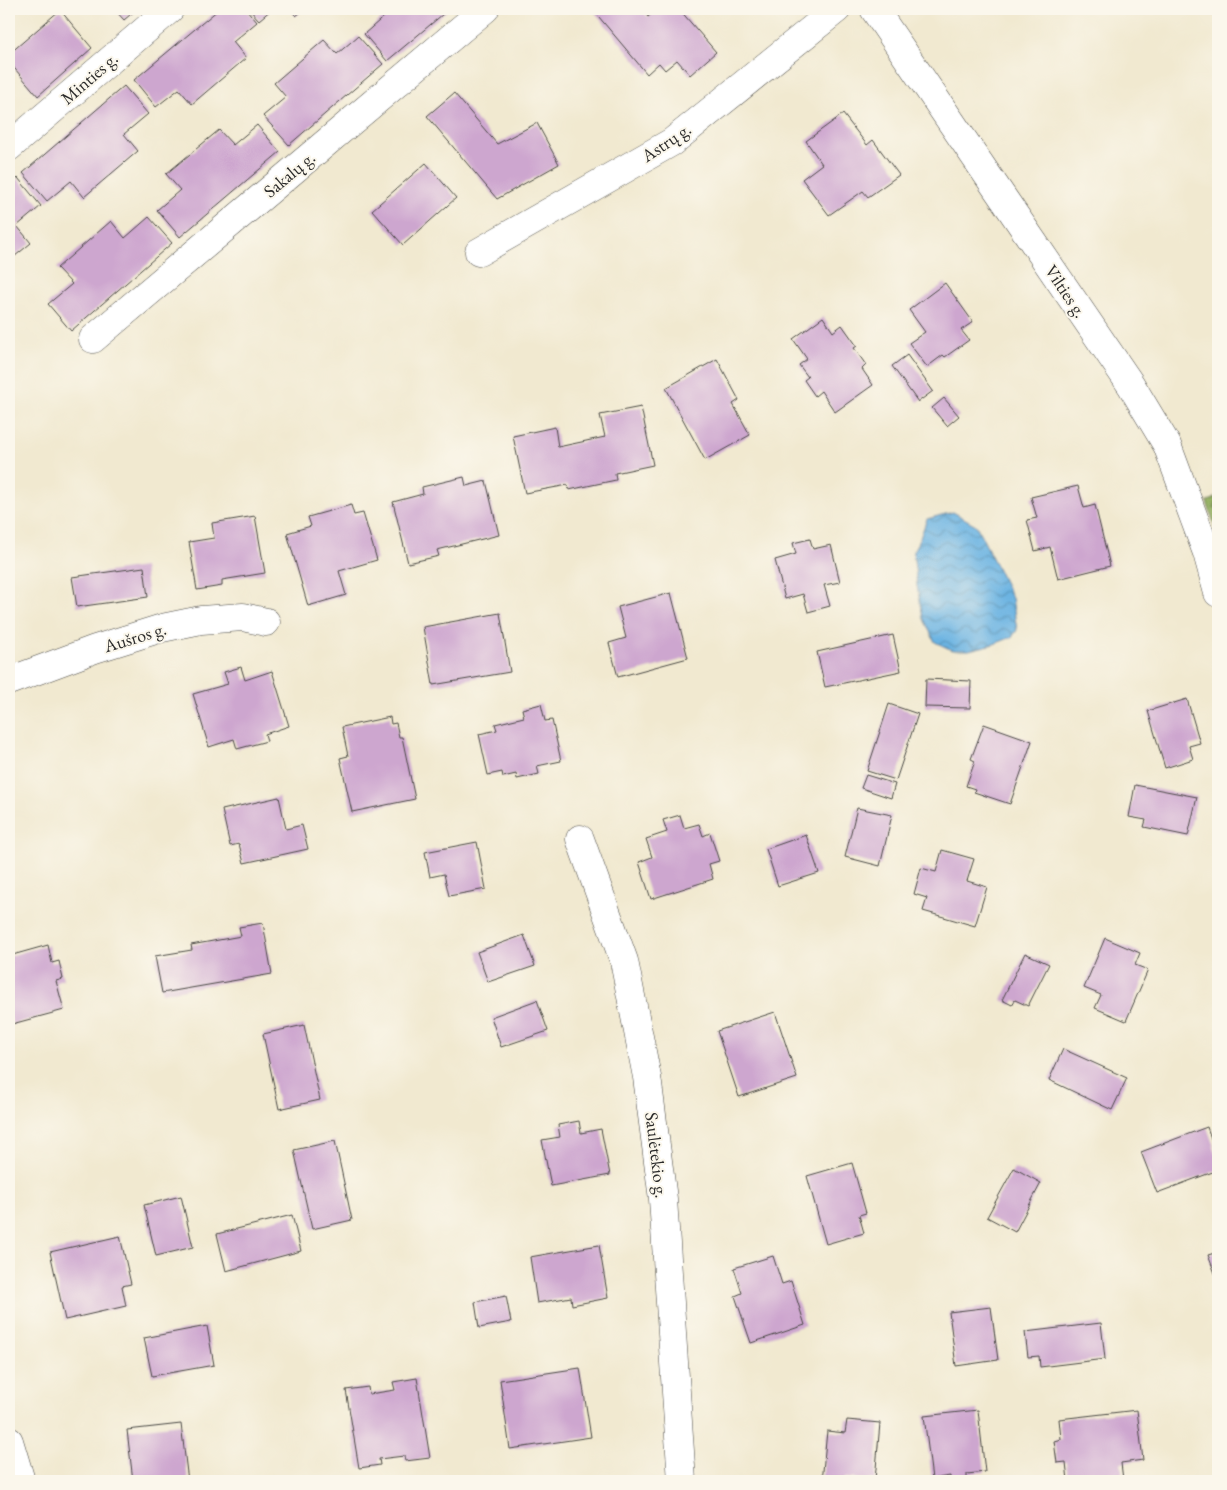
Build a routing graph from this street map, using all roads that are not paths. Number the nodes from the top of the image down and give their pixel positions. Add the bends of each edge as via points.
1 (170, 9) edge
2 (485, 9) edge
3 (837, 9) edge
4 (874, 9) edge
5 (9, 146) edge
6 (479, 252) dead end
7 (93, 339) dead end
8 (1218, 593) edge
9 (266, 622) dead end
10 (9, 681) edge
11 (580, 839) dead end
12 (9, 1441) edge
13 (21, 1481) edge
14 (682, 1481) edge

1 - 5 street, Minties g.
2 - 7 street, Sakalų g.
3 - 6 street, Astrų g. via 672,142
4 - 8 street, Vilties g. via 1131,385 1167,445 1207,553
9 - 10 street, Aušros g. via 243,617 201,620 162,628
11 - 14 street, Saulėtekio g. via 624,961 647,1077 663,1200
12 - 13 street

